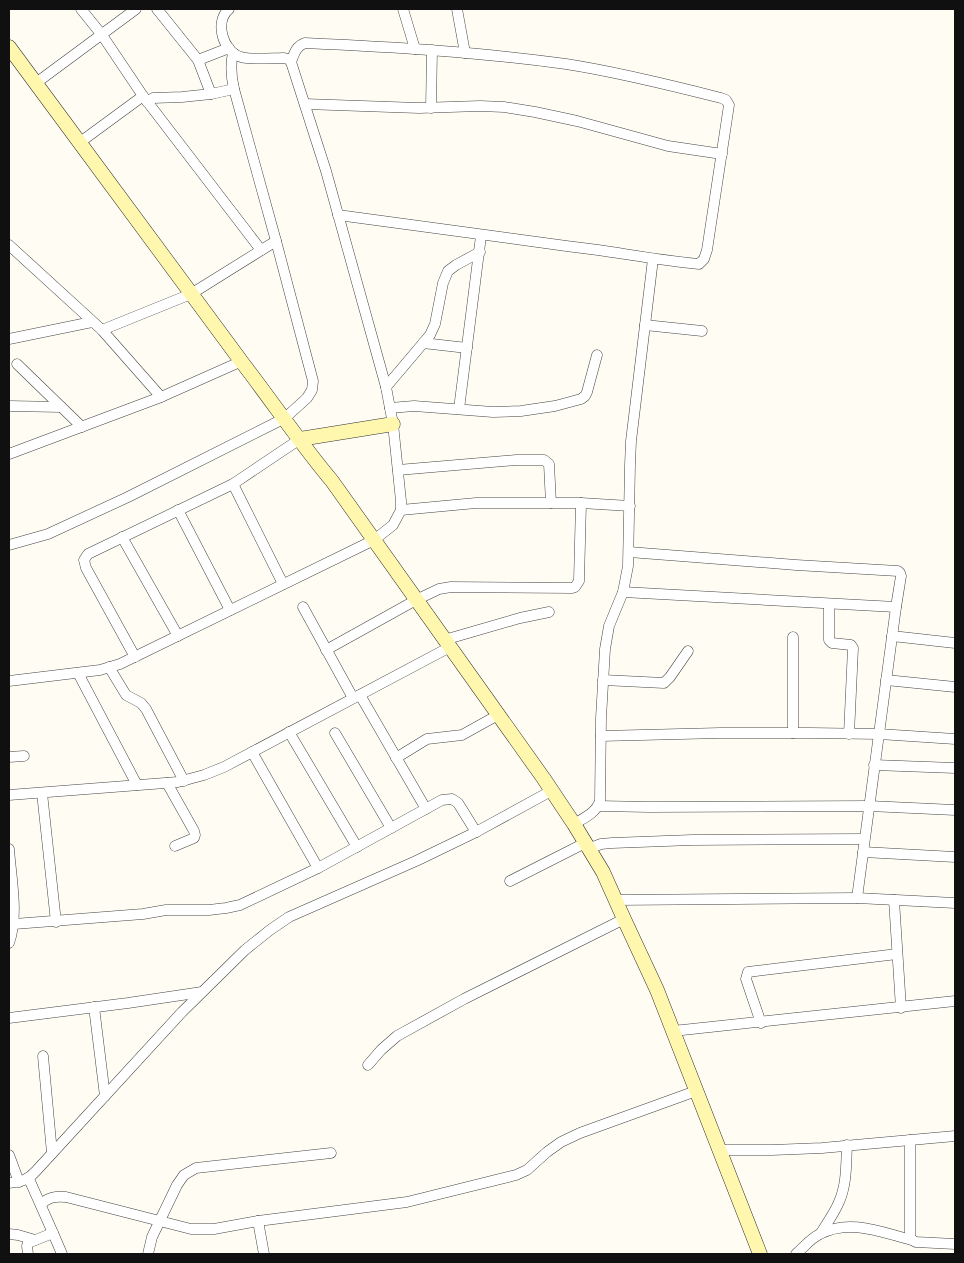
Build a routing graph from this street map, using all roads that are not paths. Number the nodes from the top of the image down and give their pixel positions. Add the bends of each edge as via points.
1 (81, 9) edge
2 (136, 9) edge
3 (157, 9) edge
4 (229, 9) edge
5 (403, 9) edge
6 (457, 9) edge
7 (102, 35) junction
8 (9, 47) edge
9 (415, 49) junction
10 (432, 50) junction
11 (231, 51) junction
12 (466, 53) junction
13 (198, 60) junction
14 (291, 62) junction
15 (36, 83) junction
16 (234, 89) junction
17 (211, 94) junction
18 (145, 99) junction
19 (305, 104) junction
20 (431, 108) junction
21 (79, 143) junction
22 (722, 154) junction
23 (338, 214) junction
24 (481, 236) junction
25 (276, 241) junction
26 (9, 245) edge
27 (261, 250) junction
28 (480, 252) junction
29 (14, 254) edge
30 (653, 259) junction
31 (191, 294) junction
32 (92, 322) junction
33 (645, 325) junction
34 (102, 330) junction
35 (702, 331) dead end
36 (9, 338) edge
37 (423, 343) junction
38 (467, 348) junction
39 (597, 355) dead end
40 (242, 361) junction
41 (17, 364) dead end
42 (386, 387) junction
43 (161, 397) junction
44 (9, 406) edge
45 (61, 407) junction
46 (390, 408) junction
47 (459, 409) junction
48 (285, 418) junction
49 (82, 427) junction
50 (393, 431) junction
51 (300, 439) junction
52 (9, 454) edge
53 (398, 470) junction
54 (233, 484) junction
55 (581, 503) junction
56 (550, 504) junction
57 (630, 506) junction
58 (178, 510) junction
59 (400, 510) junction
60 (122, 537) junction
61 (374, 540) junction
62 (9, 545) edge
63 (629, 552) junction
64 (283, 584) junction
65 (622, 592) junction
66 (416, 600) junction
67 (829, 604) junction
68 (303, 607) dead end
69 (896, 608) junction
70 (230, 610) junction
71 (549, 612) dead end
72 (178, 636) junction
73 (892, 636) junction
74 (794, 637) dead end
75 (447, 643) junction
76 (955, 644) edge
77 (326, 650) junction
78 (688, 651) dead end
79 (134, 657) junction
80 (109, 667) junction
81 (78, 673) junction
82 (603, 680) junction
83 (886, 680) junction
84 (9, 682) edge
85 (955, 687) edge
86 (357, 696) junction
87 (498, 715) junction
88 (289, 732) junction
89 (335, 733) dead end
90 (793, 733) junction
91 (849, 734) junction
92 (878, 734) junction
93 (601, 736) junction
94 (955, 740) edge
95 (252, 752) junction
96 (24, 756) dead end
97 (9, 757) edge
98 (396, 758) junction
99 (874, 765) junction
100 (955, 768) edge
101 (184, 781) junction
102 (168, 783) junction
103 (137, 785) junction
104 (551, 791) junction
105 (42, 793) junction
106 (9, 795) edge
107 (599, 806) junction
108 (869, 806) junction
109 (426, 809) junction
110 (955, 810) edge
111 (574, 824) junction
112 (391, 828) junction
113 (476, 832) junction
114 (864, 839) junction
115 (174, 846) dead end
116 (587, 846) junction
117 (357, 847) junction
118 (9, 849) edge
119 (863, 852) junction
120 (955, 857) edge
121 (318, 868) junction
122 (510, 881) dead end
123 (857, 898) junction
124 (616, 900) junction
125 (894, 900) junction
126 (955, 903) edge
127 (624, 919) junction
128 (56, 922) junction
129 (14, 924) junction
130 (9, 943) edge
131 (897, 954) junction
132 (202, 992) junction
133 (955, 1001) edge
134 (94, 1007) junction
135 (900, 1008) junction
136 (9, 1018) edge
137 (761, 1023) junction
138 (673, 1031) junction
139 (44, 1056) dead end
140 (368, 1065) dead end
141 (696, 1091) junction
142 (105, 1096) junction
143 (955, 1136) edge
144 (910, 1140) junction
145 (847, 1145) junction
146 (719, 1150) junction
147 (331, 1153) dead end
148 (52, 1154) junction
149 (9, 1155) edge
150 (19, 1181) edge
151 (41, 1204) junction
152 (160, 1221) junction
153 (258, 1221) junction
154 (53, 1233) junction
155 (821, 1233) junction
156 (9, 1234) edge
157 (35, 1240) junction
158 (912, 1240) junction
159 (955, 1244) edge
160 (28, 1254) edge
161 (62, 1254) edge
162 (148, 1254) edge
163 (264, 1254) edge
164 (760, 1254) edge
165 (796, 1254) edge

1 - 7 street
2 - 7 street
3 - 13 street
4 - 11 street via 225,12 221,32
5 - 9 street
6 - 12 street
7 - 15 street
7 - 18 street
8 - 15 main road
9 - 10 street
9 - 14 street via 305,43 297,48
10 - 12 street
10 - 20 street
11 - 13 street
11 - 14 street via 242,58 288,58
11 - 16 street
12 - 22 street via 567,64 721,98 729,105
13 - 17 street
14 - 19 street
15 - 21 main road
16 - 17 street
16 - 25 street
17 - 18 street
18 - 21 street
18 - 27 street
19 - 20 street
19 - 23 street
20 - 22 street via 480,106 536,112 668,146
21 - 31 main road
22 - 30 street via 704,259 700,264
23 - 24 street
23 - 42 street
24 - 28 street
24 - 30 street
25 - 27 street
25 - 48 street via 313,381 307,398
26 - 29 street
27 - 31 street
28 - 37 street via 448,271 435,324
28 - 38 street
29 - 32 street
30 - 33 street
31 - 34 street
31 - 40 main road
32 - 34 street
32 - 36 street
33 - 35 street
33 - 57 street via 631,440
34 - 43 street
37 - 38 street
37 - 42 street
38 - 47 street
39 - 47 street via 587,392 581,399 521,411
40 - 43 street
40 - 48 main road
41 - 45 street
42 - 46 street
43 - 49 street
44 - 45 street
45 - 49 street
46 - 47 street
46 - 50 street
48 - 51 main road
48 - 62 street via 48,534
49 - 52 street
50 - 51 main road
50 - 53 street
51 - 54 street
51 - 61 main road
53 - 56 street via 544,460 549,464
53 - 59 street
54 - 58 street
54 - 64 street
55 - 56 street
55 - 57 street
55 - 66 street via 579,581 575,587 451,587
56 - 59 street via 476,503
57 - 63 street
58 - 60 street
58 - 70 street
59 - 61 street via 393,525
60 - 72 street
60 - 79 street via 88,554 84,560
61 - 64 street
61 - 66 main road
63 - 65 street
63 - 69 street via 898,571 901,576
64 - 70 street
65 - 67 street
65 - 82 street via 608,632
66 - 75 main road
66 - 77 street
67 - 69 street
67 - 91 street via 829,640 853,648
68 - 77 street
69 - 73 street
70 - 72 street
71 - 75 street via 520,618
72 - 79 street
73 - 76 street
73 - 83 street
74 - 90 street
75 - 86 street
75 - 87 main road
77 - 86 street
78 - 82 street via 664,683
79 - 80 street
80 - 81 street
80 - 101 street via 126,695 146,709
81 - 84 street
81 - 103 street
82 - 93 street
83 - 85 street
83 - 92 street
86 - 88 street
86 - 98 street
87 - 98 street via 462,735 427,739
87 - 104 main road
88 - 95 street
88 - 117 street
89 - 112 street
90 - 91 street
90 - 93 street
91 - 92 street
92 - 94 street
92 - 99 street
93 - 107 street
95 - 101 street via 224,767
95 - 121 street
96 - 97 street
98 - 109 street
99 - 100 street
99 - 108 street
101 - 102 street
102 - 103 street
102 - 115 street via 196,835
103 - 105 street
104 - 111 main road
104 - 113 street
105 - 106 street
105 - 128 street
107 - 108 street
107 - 111 street
108 - 110 street
108 - 114 street
109 - 112 street
109 - 113 street via 442,800 452,799
111 - 116 main road
112 - 117 street
113 - 132 street via 289,917 245,950
114 - 116 street via 692,840
114 - 119 street
116 - 122 street
116 - 124 main road
117 - 121 street
118 - 129 street
119 - 120 street
119 - 123 street
121 - 128 street via 226,908 166,910
123 - 124 street
123 - 125 street
124 - 127 main road
125 - 126 street
125 - 131 street
127 - 138 main road
127 - 140 street via 397,1036
128 - 129 street
129 - 130 street
131 - 135 street
131 - 137 street via 748,972 746,978
132 - 134 street
132 - 142 street
133 - 135 street
134 - 136 street
134 - 142 street
135 - 137 street
137 - 138 street
138 - 141 main road
139 - 148 street
141 - 146 main road
141 - 153 street via 580,1133 561,1142 516,1175 407,1202
142 - 148 street
143 - 144 street
144 - 145 street
144 - 158 street
145 - 146 street
145 - 155 street via 839,1202
146 - 164 main road
147 - 152 street via 196,1168 184,1175 177,1185
148 - 150 street
149 - 150 street
150 - 151 street
151 - 152 street via 49,1197 66,1197
151 - 154 street
152 - 153 street via 200,1230
152 - 162 street
153 - 163 street
154 - 157 street
154 - 161 street
155 - 158 street via 855,1227
155 - 165 street
156 - 157 street
157 - 160 street via 28,1242
158 - 159 street

